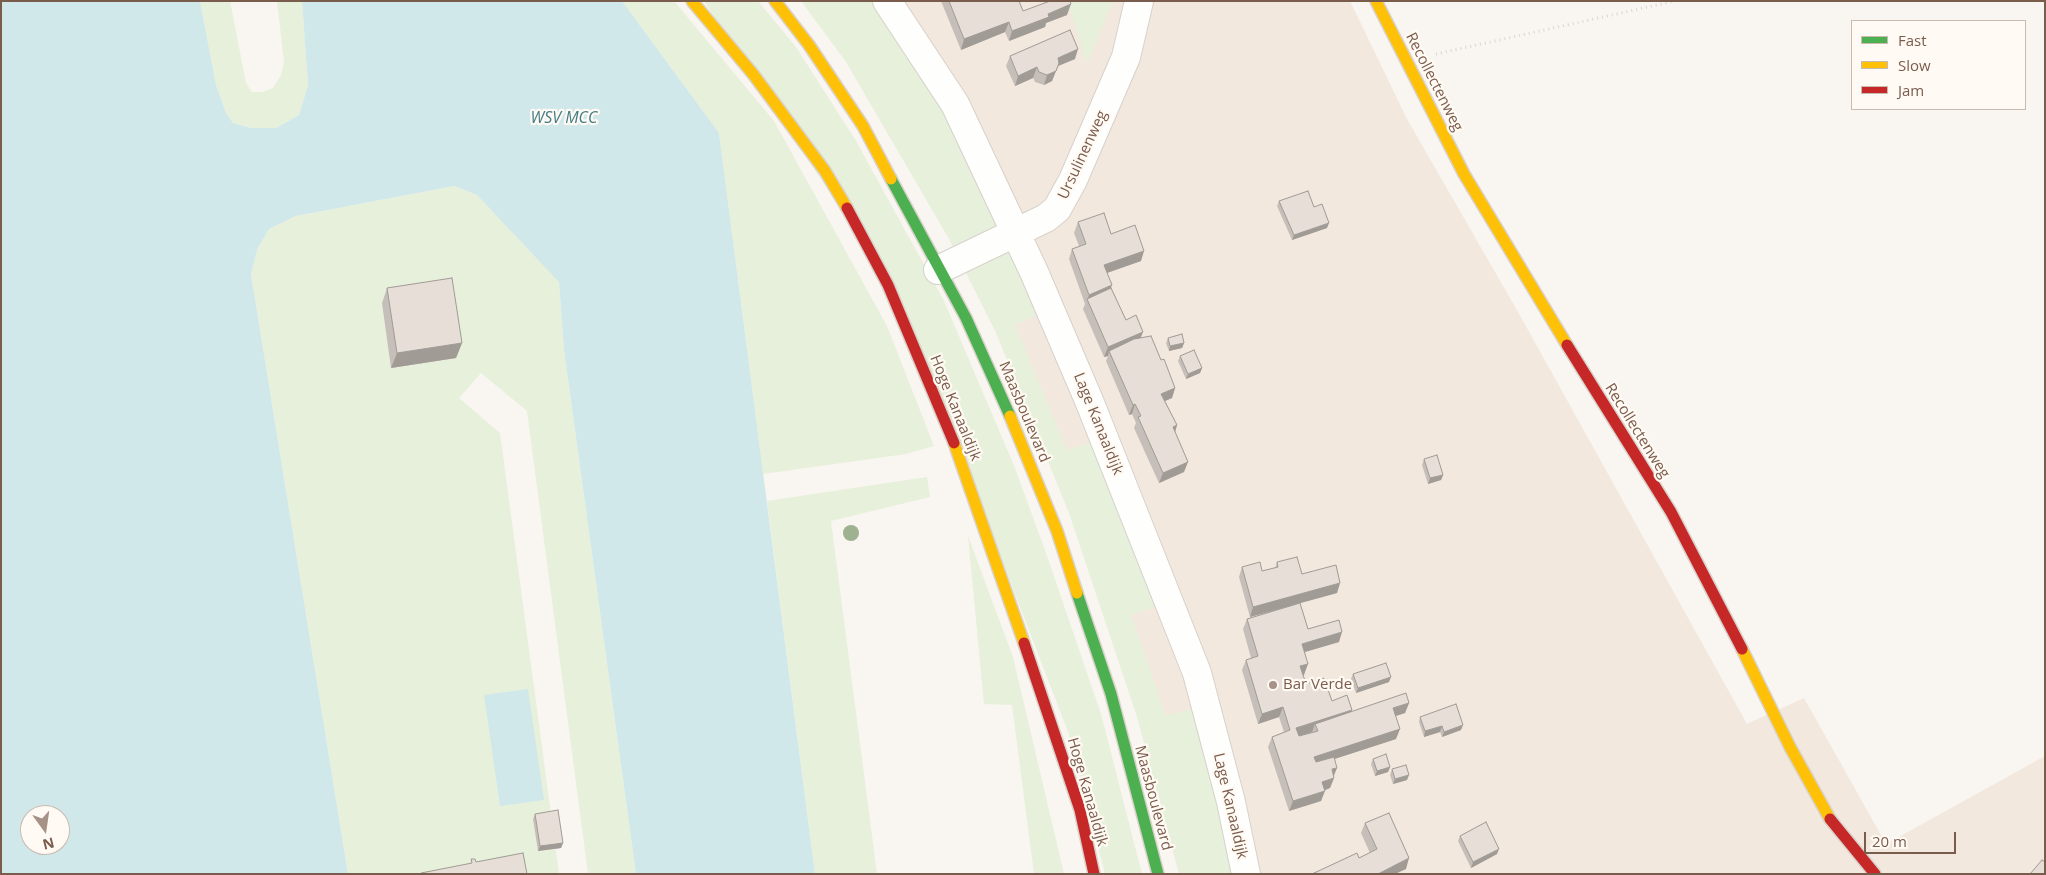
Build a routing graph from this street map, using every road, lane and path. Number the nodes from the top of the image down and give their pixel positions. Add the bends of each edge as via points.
1 (692, 1) edge
2 (775, 1) edge
3 (887, 1) edge
4 (1140, 1) edge
5 (1376, 1) edge
6 (1675, 1) edge
7 (1406, 60) junction
8 (1015, 232) junction
9 (938, 270) junction
10 (1094, 874) edge
11 (1158, 874) edge
12 (1246, 874) edge
13 (1875, 874) edge

1 - 10 street, Hoge Kanaaldijk via 753,74 825,171 860,228 888,285 948,427 1002,578 1080,810
2 - 9 street, Maasboulevard via 815,53 863,126
3 - 8 street, Lage Kanaaldijk via 954,104
4 - 8 street, Ursulinenweg via 1126,57 1073,180 1057,209 1046,218
5 - 7 street, Recollectenweg
6 - 7 path
7 - 13 street, Recollectenweg via 1464,174 1671,512 1828,816
8 - 9 street, Ursulinenweg
8 - 12 street, Lage Kanaaldijk via 1090,403 1197,673
9 - 11 street, Maasboulevard via 966,318 995,380 1057,531 1111,694

